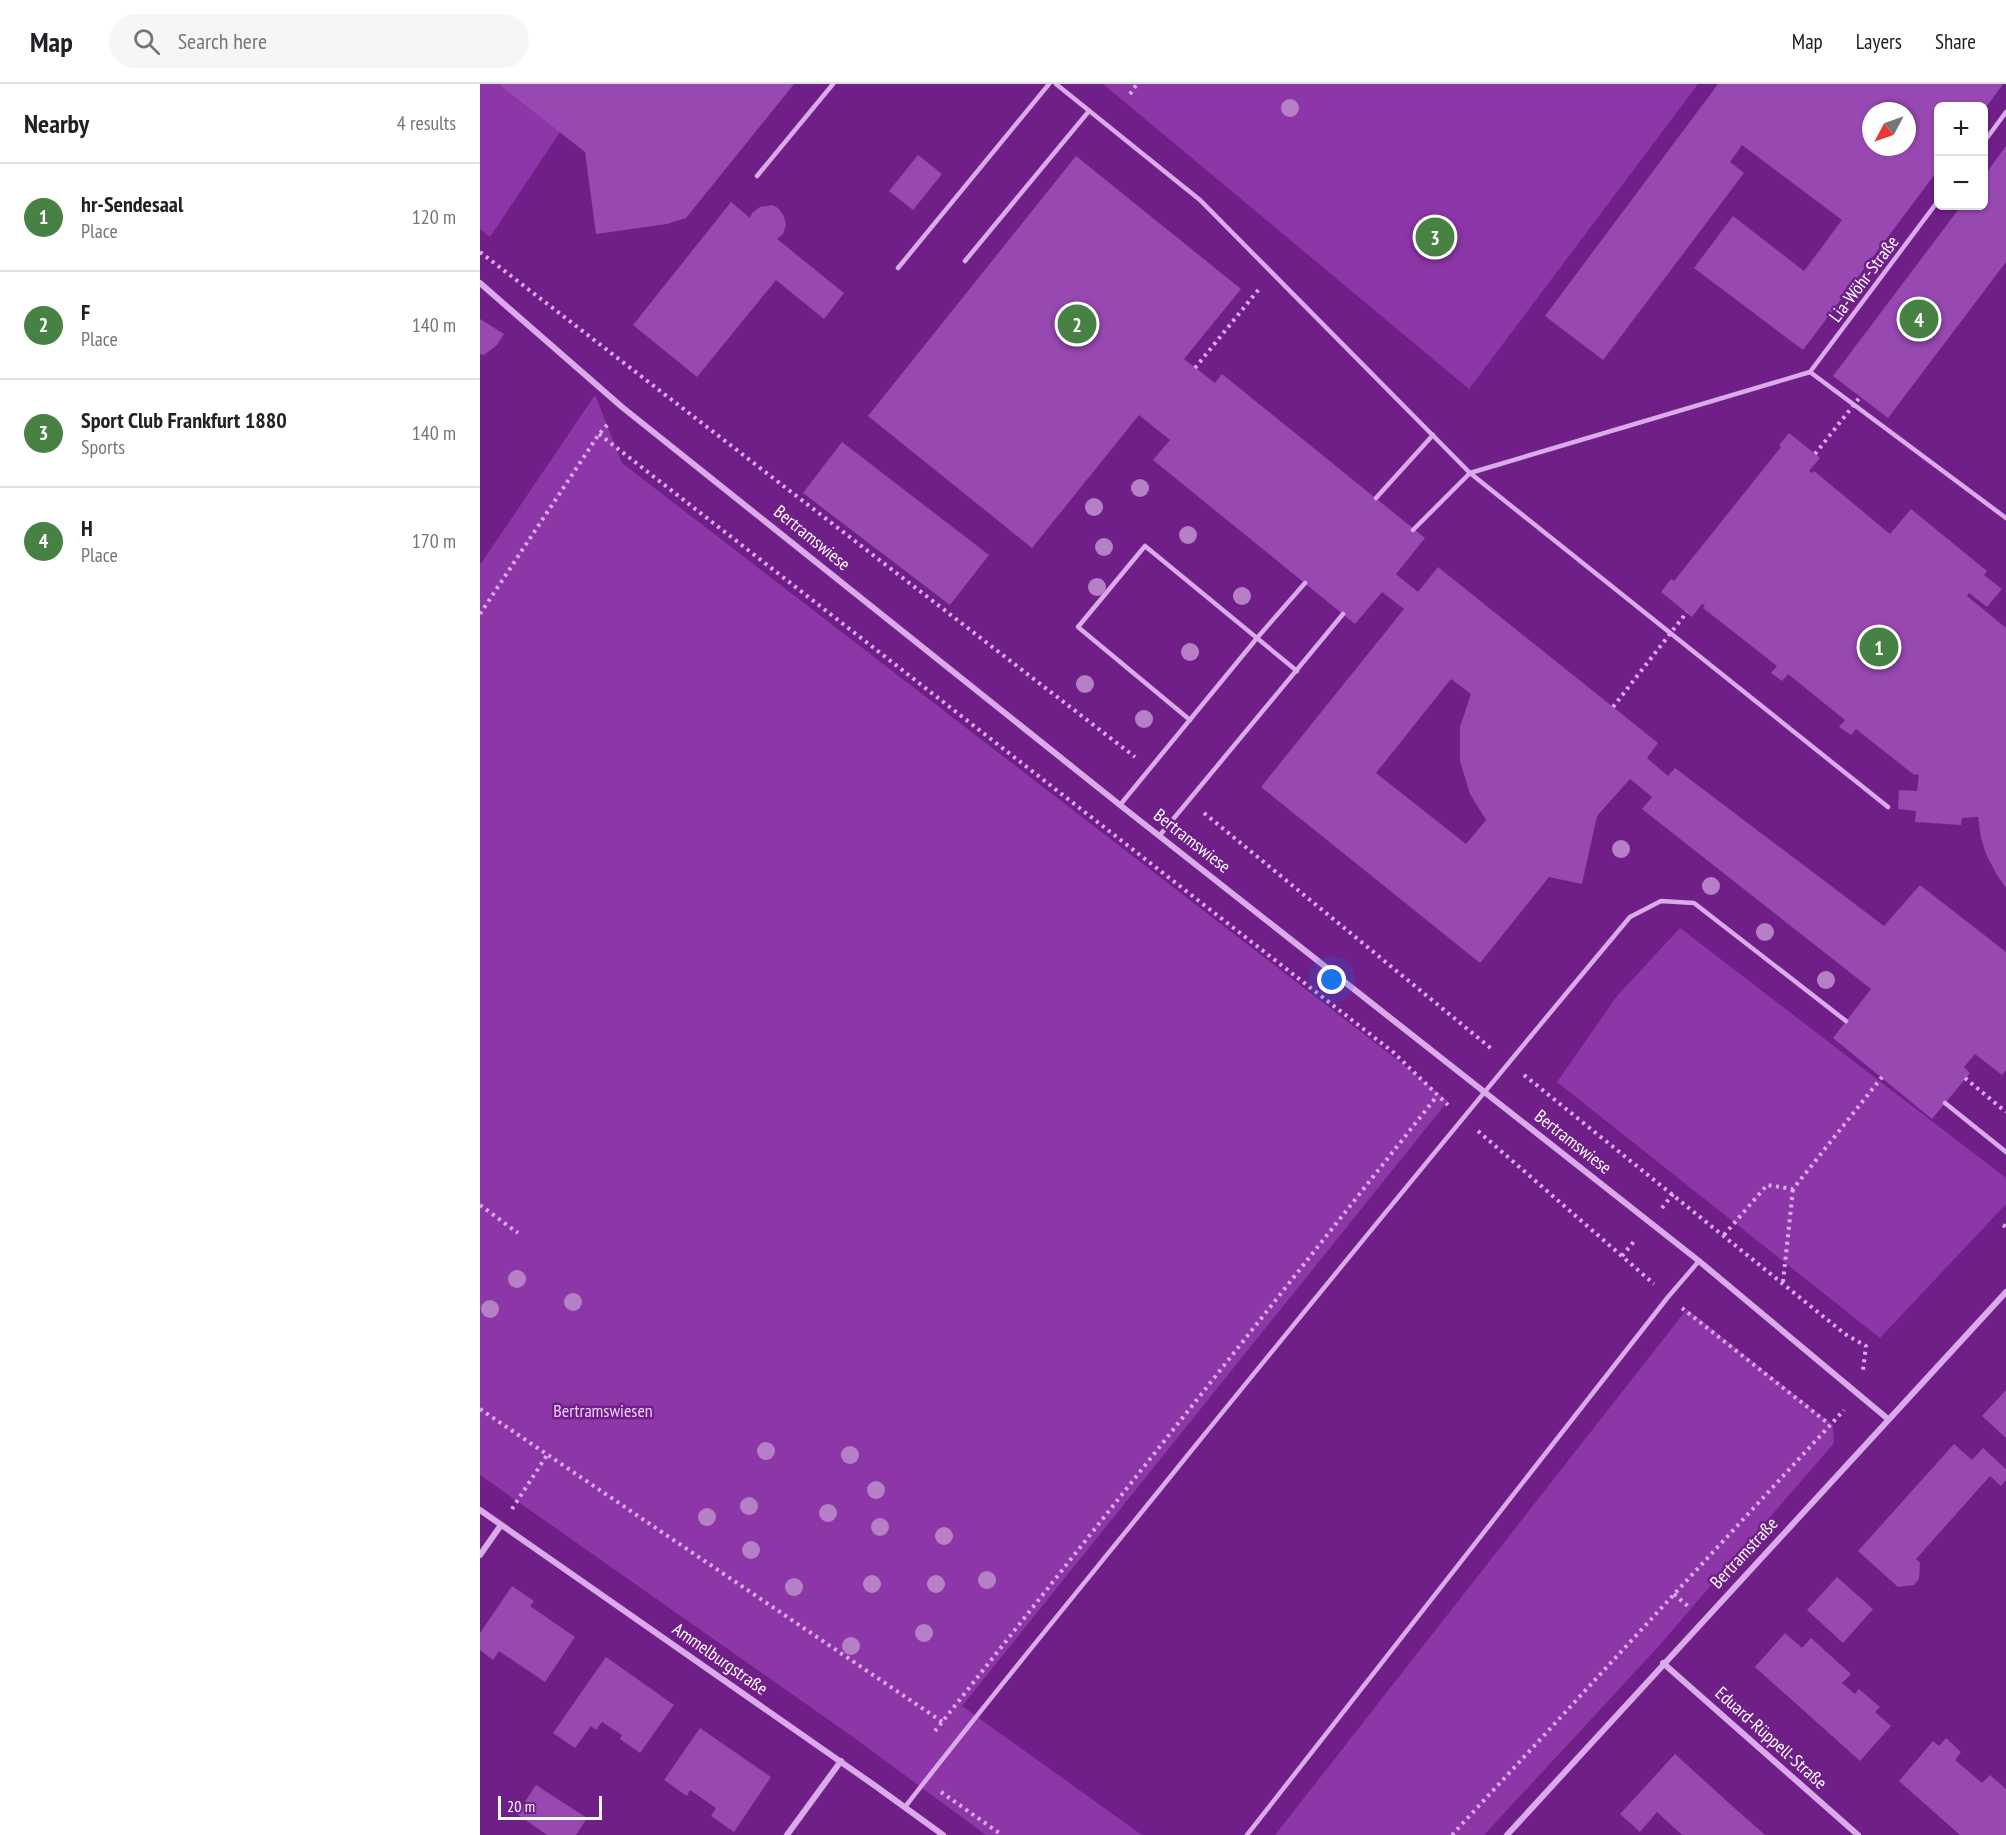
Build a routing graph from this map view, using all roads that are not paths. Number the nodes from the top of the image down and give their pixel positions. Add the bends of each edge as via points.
1 (833, 84) edge
2 (1049, 84) edge
3 (1056, 84) edge
4 (1089, 111) junction
5 (2006, 112) edge
6 (1988, 135) edge
7 (757, 176) dead end
8 (1934, 206) edge
9 (965, 261) dead end
10 (897, 268) dead end
11 (480, 283) edge
12 (1810, 372) junction
13 (1433, 435) junction
14 (1470, 473) junction
15 (1376, 498) dead end
16 (2006, 518) edge
17 (1413, 530) dead end
18 (1305, 583) dead end
19 (1343, 614) dead end
20 (1257, 638) junction
21 (1297, 671) junction
22 (1190, 720) junction
23 (1120, 804) junction
24 (1888, 807) dead end
25 (1160, 835) junction
26 (1846, 1021) dead end
27 (1484, 1091) junction
28 (1945, 1103) dead end
29 (2006, 1152) edge
30 (1699, 1261) junction
31 (2006, 1292) edge
32 (1888, 1419) junction
33 (480, 1510) edge
34 (501, 1525) junction
35 (480, 1555) edge
36 (1663, 1663) junction
37 (841, 1761) junction
38 (905, 1807) junction
39 (788, 1835) edge
40 (943, 1835) edge
41 (1247, 1835) edge
42 (1507, 1835) edge
43 (1858, 1835) edge

1 - 7 lane
2 - 10 lane
3 - 4 lane
4 - 9 lane
4 - 13 lane via 1200,200
5 - 6 lane
8 - 12 lane, Lia-Wöhr-Straße
11 - 23 street, Bertramswiese via 622,407
12 - 14 lane
12 - 16 lane
13 - 14 lane
13 - 15 lane
14 - 17 lane
14 - 24 lane
18 - 20 lane
19 - 21 lane
20 - 21 lane
20 - 22 lane
20 - 22 lane via 1145,546 1078,627
21 - 25 lane
22 - 23 lane
23 - 25 street, Bertramswiese
25 - 27 street, Bertramswiese
26 - 27 lane via 1694,903 1661,901 1630,917
27 - 30 street, Bertramswiese
27 - 38 lane
28 - 29 lane
30 - 32 street, Bertramswiese
30 - 41 lane
31 - 32 street, Bertramstraße
32 - 36 street, Bertramstraße
33 - 34 street, Ammelburgstraße
34 - 35 street
34 - 37 street, Ammelburgstraße
36 - 42 street, Bertramstraße
36 - 43 street, Eduard-Rüppell-Straße
37 - 38 street, Ammelburgstraße
37 - 39 street
38 - 40 street, Ammelburgstraße

